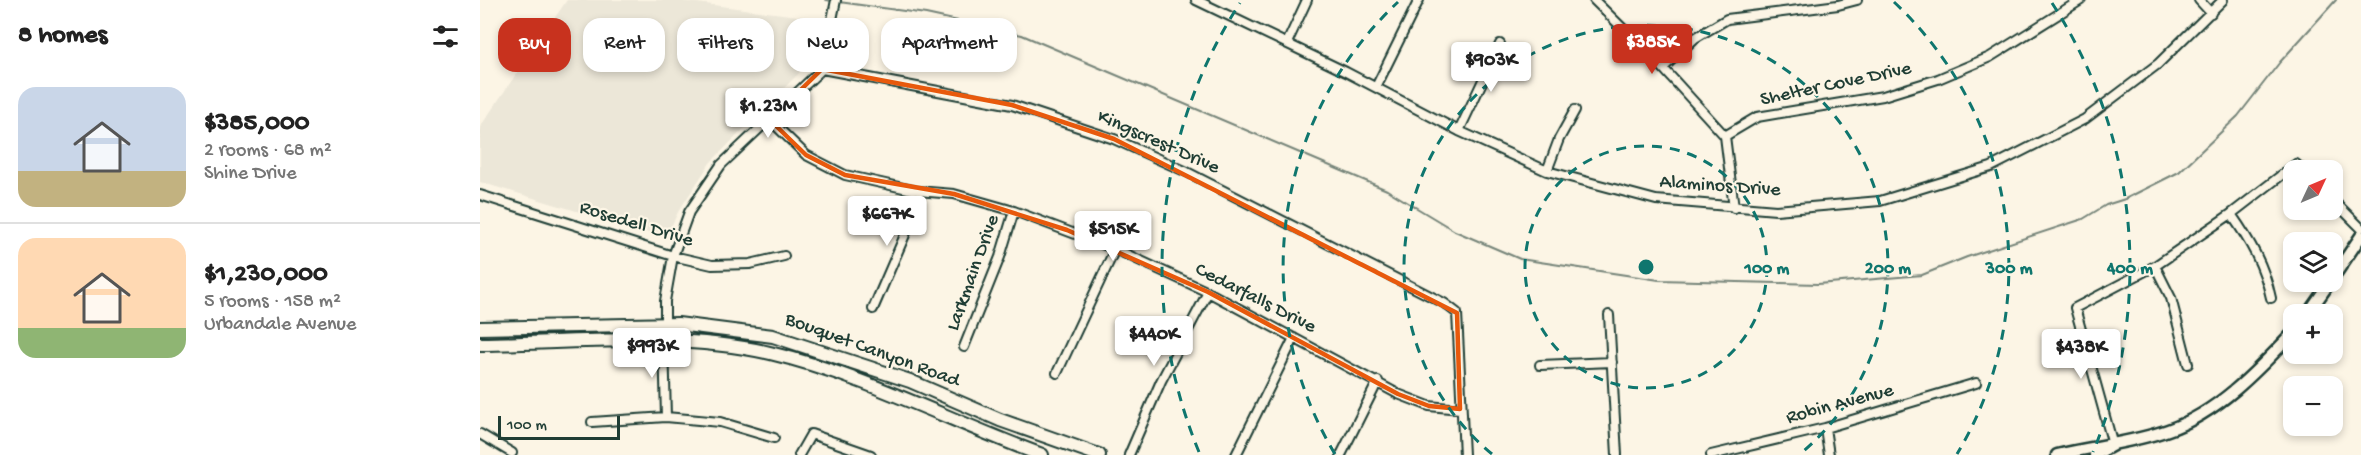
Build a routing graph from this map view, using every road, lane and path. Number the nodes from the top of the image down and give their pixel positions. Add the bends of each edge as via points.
1 (836, 0) edge
2 (1196, 0) edge
3 (1307, 0) edge
4 (1419, 0) edge
5 (1857, 0) edge
6 (2081, 0) edge
7 (2199, 0) edge
8 (2223, 0) edge
9 (1596, 1) edge
10 (2211, 13) junction
11 (833, 18) edge
12 (1287, 43) junction
13 (1500, 44) dead end
14 (1663, 68) junction
15 (819, 72) edge
16 (838, 72) edge
17 (1376, 87) junction
18 (1575, 110) dead end
19 (770, 120) junction
20 (1459, 131) junction
21 (1725, 136) junction
22 (1547, 171) junction
23 (2283, 174) edge
24 (917, 191) junction
25 (480, 195) edge
26 (1734, 208) junction
27 (2343, 210) edge
28 (1014, 211) junction
29 (2231, 214) junction
30 (2361, 228) edge
31 (2361, 236) edge
32 (1115, 249) junction
33 (673, 256) junction
34 (784, 256) dead end
35 (2343, 262) edge
36 (2155, 266) junction
37 (1208, 292) junction
38 (2271, 298) dead end
39 (873, 309) dead end
40 (1609, 315) dead end
41 (665, 324) junction
42 (508, 327) junction
43 (480, 328) edge
44 (480, 337) edge
45 (1294, 338) junction
46 (664, 341) junction
47 (2283, 343) edge
48 (480, 344) edge
49 (964, 347) dead end
50 (1612, 362) junction
51 (2188, 364) dead end
52 (1540, 365) dead end
53 (1057, 373) dead end
54 (1378, 381) junction
55 (1976, 383) dead end
56 (1461, 409) junction
57 (666, 417) junction
58 (592, 422) dead end
59 (1825, 428) junction
60 (480, 434) edge
61 (774, 438) dead end
62 (2113, 445) junction
63 (512, 453) dead end
64 (799, 455) edge
65 (871, 455) edge
66 (1042, 455) edge
67 (1099, 455) edge
68 (1129, 455) edge
69 (1236, 455) edge
70 (1341, 455) edge
71 (1464, 455) edge
72 (1617, 455) edge
73 (1711, 455) edge
74 (1829, 455) edge
75 (2057, 455) edge
76 (2095, 455) edge

1 - 11 street
2 - 12 street, Alaminos Drive
3 - 12 street
4 - 17 street
5 - 14 street via 1727,20 1695,38
6 - 21 street, Shelter Cove Drive via 1990,57 1938,79 1883,96 1757,117
7 - 10 street
8 - 10 street, Alaminos Drive
9 - 14 street
10 - 26 street, Alaminos Drive via 2158,64 2085,118 1991,167 1880,201 1776,210
12 - 17 street, Alaminos Drive
13 - 20 street
14 - 21 street
15 - 19 street
16 - 56 street, Kingscrest Drive via 1012,105 1114,139 1444,303 1457,313
17 - 20 street, Alaminos Drive
18 - 22 street
19 - 24 street, Cedarfalls Drive via 806,155 845,175
19 - 33 street via 721,165 689,212
20 - 22 street, Alaminos Drive
21 - 26 street
22 - 26 street, Alaminos Drive via 1656,200
23 - 29 street
24 - 28 street, Cedarfalls Drive via 954,194
24 - 39 street via 912,221
25 - 33 street, Rosedell Drive
27 - 30 street
28 - 32 street, Cedarfalls Drive
28 - 49 street, Larkmain Drive
29 - 36 street
29 - 38 street via 2253,245 2266,273
31 - 35 main road
32 - 37 street, Cedarfalls Drive
32 - 53 street
33 - 34 street, Rosedell Drive via 725,266
33 - 41 street
36 - 51 street via 2171,298
36 - 62 street via 2075,308
37 - 45 street, Cedarfalls Drive
37 - 68 street via 1161,381
40 - 50 street
41 - 42 main road, Bouquet Canyon Road
41 - 46 main road
41 - 67 main road, Bouquet Canyon Road via 773,336 910,381 1000,420
42 - 43 main road, Bouquet Canyon Road
42 - 44 main road via 516,335
45 - 54 street, Cedarfalls Drive
45 - 69 street
46 - 48 main road, Bouquet Canyon Road
46 - 57 street
46 - 66 main road, Bouquet Canyon Road via 770,353 820,368
47 - 62 main road via 2219,403 2170,430
50 - 52 street
50 - 72 street
54 - 56 street, Cedarfalls Drive via 1429,406
54 - 70 street
55 - 59 street, Robin Avenue
56 - 71 street
57 - 58 street
57 - 61 street via 720,422
59 - 73 street, Robin Avenue
59 - 74 street
60 - 63 street
62 - 75 main road via 2099,444
62 - 76 main road
64 - 65 street via 811,434

